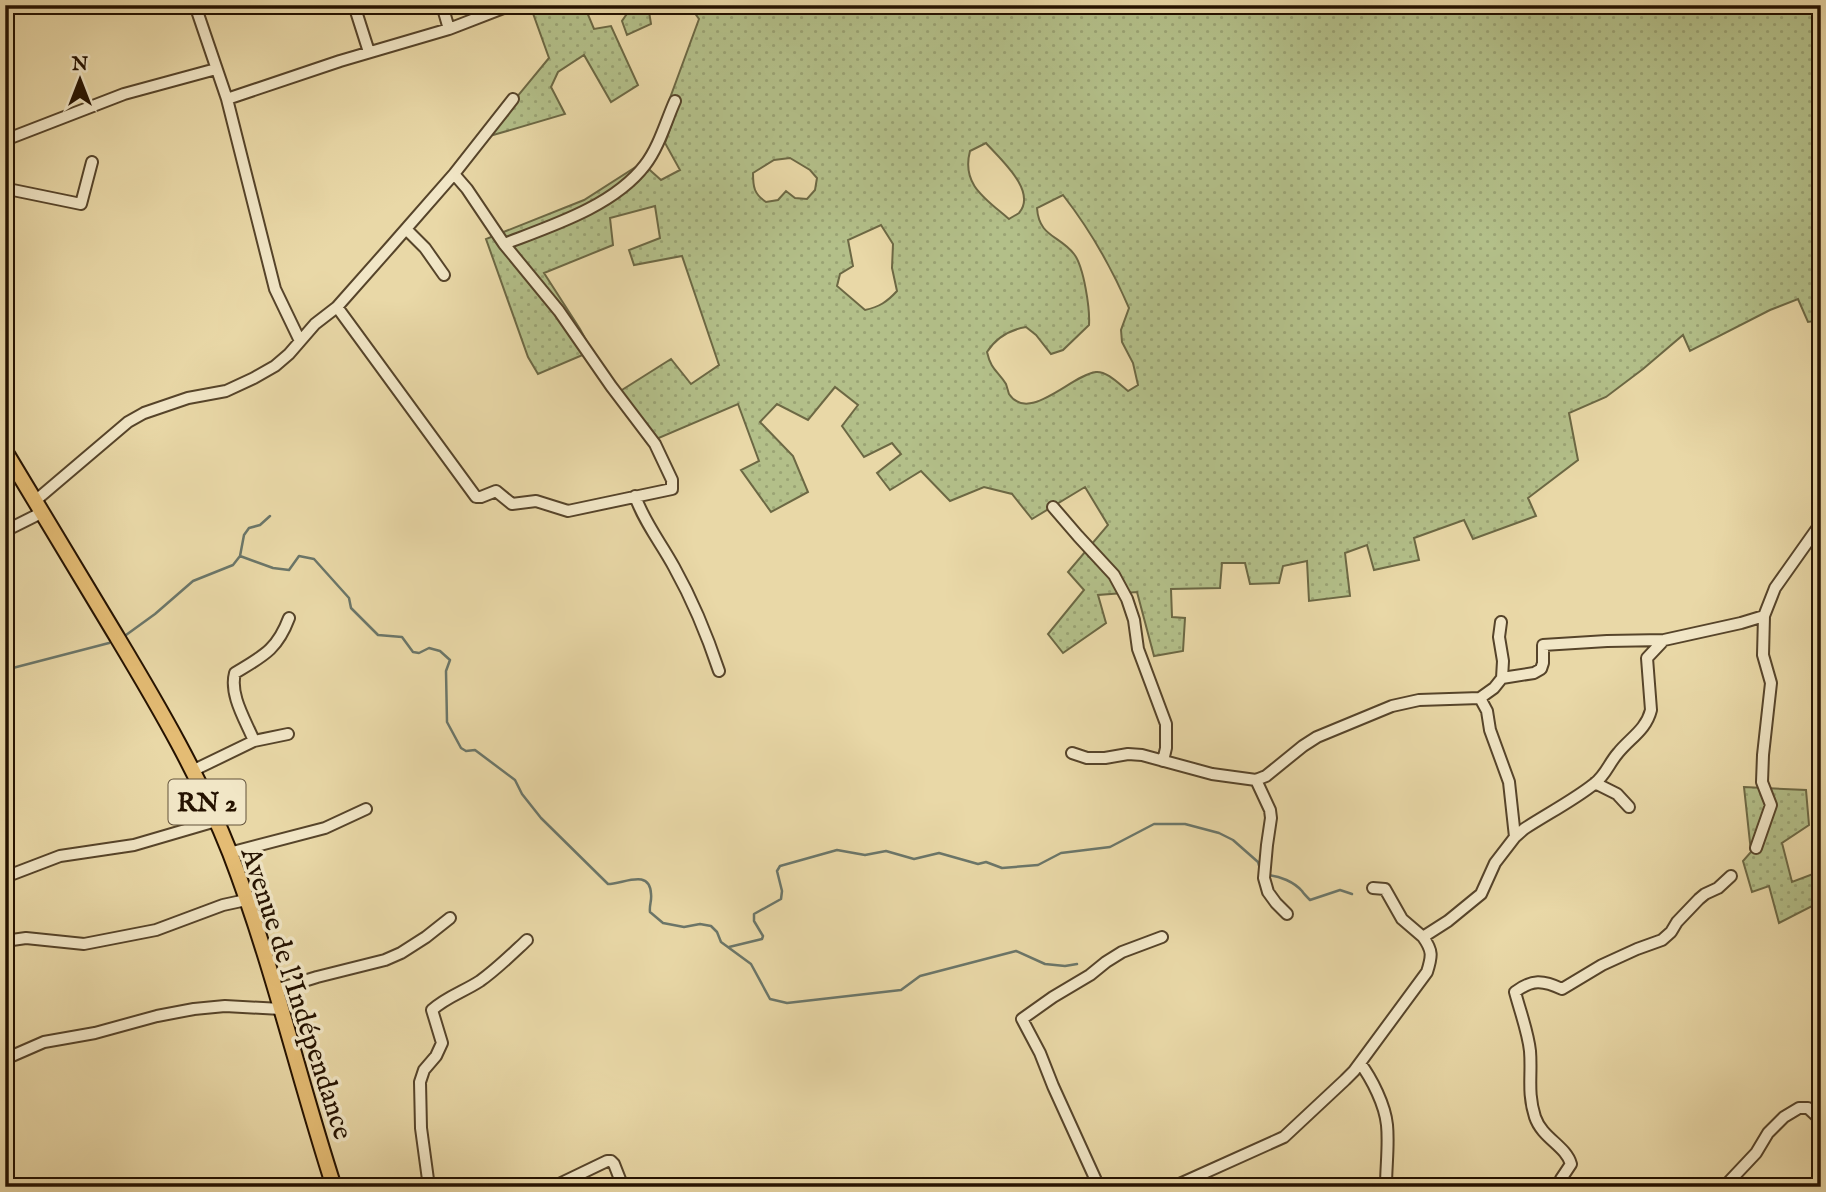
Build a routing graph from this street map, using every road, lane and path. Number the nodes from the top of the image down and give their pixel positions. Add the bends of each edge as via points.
1 (195, 5) edge
2 (354, 5) edge
3 (442, 5) edge
4 (511, 5) edge
5 (449, 29) junction
6 (369, 52) junction
7 (216, 69) junction
8 (227, 99) junction
9 (513, 99) dead end
10 (675, 100) dead end
11 (5, 140) edge
12 (92, 162) dead end
13 (454, 174) junction
14 (5, 193) edge
15 (406, 229) junction
16 (504, 244) junction
17 (444, 275) dead end
18 (337, 307) junction
19 (300, 341) junction
20 (5, 451) edge
21 (635, 496) junction
22 (39, 507) junction
23 (1054, 507) dead end
24 (1821, 523) edge
25 (5, 531) edge
26 (1763, 616) junction
27 (289, 618) dead end
28 (1501, 622) dead end
29 (1664, 640) junction
30 (719, 671) dead end
31 (1502, 678) junction
32 (1480, 698) junction
33 (288, 734) dead end
34 (254, 741) junction
35 (1072, 753) dead end
36 (1163, 761) junction
37 (192, 771) junction
38 (1256, 780) junction
39 (1595, 783) junction
40 (1629, 807) dead end
41 (366, 809) dead end
42 (216, 821) junction
43 (1515, 837) junction
44 (1756, 848) dead end
45 (229, 853) junction
46 (1731, 876) dead end
47 (5, 877) edge
48 (1373, 888) dead end
49 (246, 900) junction
50 (1287, 914) dead end
51 (450, 918) dead end
52 (1162, 937) dead end
53 (1423, 937) junction
54 (527, 940) dead end
55 (5, 941) edge
56 (275, 990) junction
57 (281, 1009) junction
58 (5, 1059) edge
59 (1360, 1063) junction
60 (1821, 1120) edge
61 (334, 1187) edge
62 (429, 1187) edge
63 (553, 1187) edge
64 (623, 1187) edge
65 (1099, 1187) edge
66 (1173, 1187) edge
67 (1385, 1187) edge
68 (1563, 1187) edge
69 (1724, 1187) edge

1 - 7 street
2 - 6 street
3 - 5 street
4 - 5 street
5 - 6 street
6 - 8 street
7 - 8 street
7 - 11 street via 124,93
8 - 19 street via 275,289
9 - 13 street
10 - 16 street via 646,165 609,198
12 - 14 street via 81,204 8,189
13 - 15 street
13 - 16 street
15 - 17 street
15 - 18 street
16 - 21 street via 559,311 655,444 672,489
18 - 19 street
18 - 21 street via 476,497 496,491 512,504 536,501 569,511
19 - 22 street via 275,366 254,378 128,422
20 - 22 main road, Avenue de l'Indépendance / RN 2
21 - 30 street via 705,628
22 - 25 street
22 - 37 main road, Avenue de l'Indépendance / RN 2
23 - 36 street via 1114,575 1127,598 1138,649 1166,724
24 - 26 street via 1775,588
26 - 29 street
26 - 44 street via 1763,655 1770,683 1762,782 1771,805
27 - 34 street via 282,636 266,654 235,673 233,691
28 - 31 street
29 - 31 street via 1544,645 1541,669
29 - 39 street via 1646,661 1649,716
31 - 32 street
32 - 38 street via 1419,700 1392,706 1317,737
32 - 43 street via 1509,782
33 - 34 street
34 - 37 street
35 - 36 street via 1087,758 1142,755
36 - 38 street
37 - 42 main road, Avenue de l'Indépendance / RN 2
38 - 50 street via 1271,818 1264,878 1268,892
39 - 40 street via 1617,794
39 - 43 street
41 - 45 street via 325,828
42 - 45 main road, Avenue de l'Indépendance / RN 2
42 - 47 street via 134,845 60,856
43 - 53 street via 1495,863 1481,894
45 - 49 main road, Avenue de l'Indépendance / RN 2
46 - 68 street via 1699,899 1662,940 1602,965 1562,989 1548,982 1526,984 1515,992 1530,1048 1535,1119 1571,1164 1561,1179
48 - 53 street via 1385,889 1402,919
49 - 55 street via 156,930 84,944 26,938
49 - 56 main road, Avenue de l'Indépendance / RN 2
51 - 56 street via 418,943 385,960
52 - 65 street via 1105,962 1023,1019
53 - 59 street via 1430,947 1427,972
54 - 62 street via 479,982 432,1010 442,1043 420,1082
56 - 57 main road, Avenue de l'Indépendance / RN 2
57 - 58 street via 194,1009 44,1042
57 - 61 main road, Avenue de l'Indépendance / RN 2
59 - 66 street via 1284,1138
59 - 67 street via 1386,1116
60 - 69 street via 1808,1108 1784,1117
63 - 64 street via 611,1161

